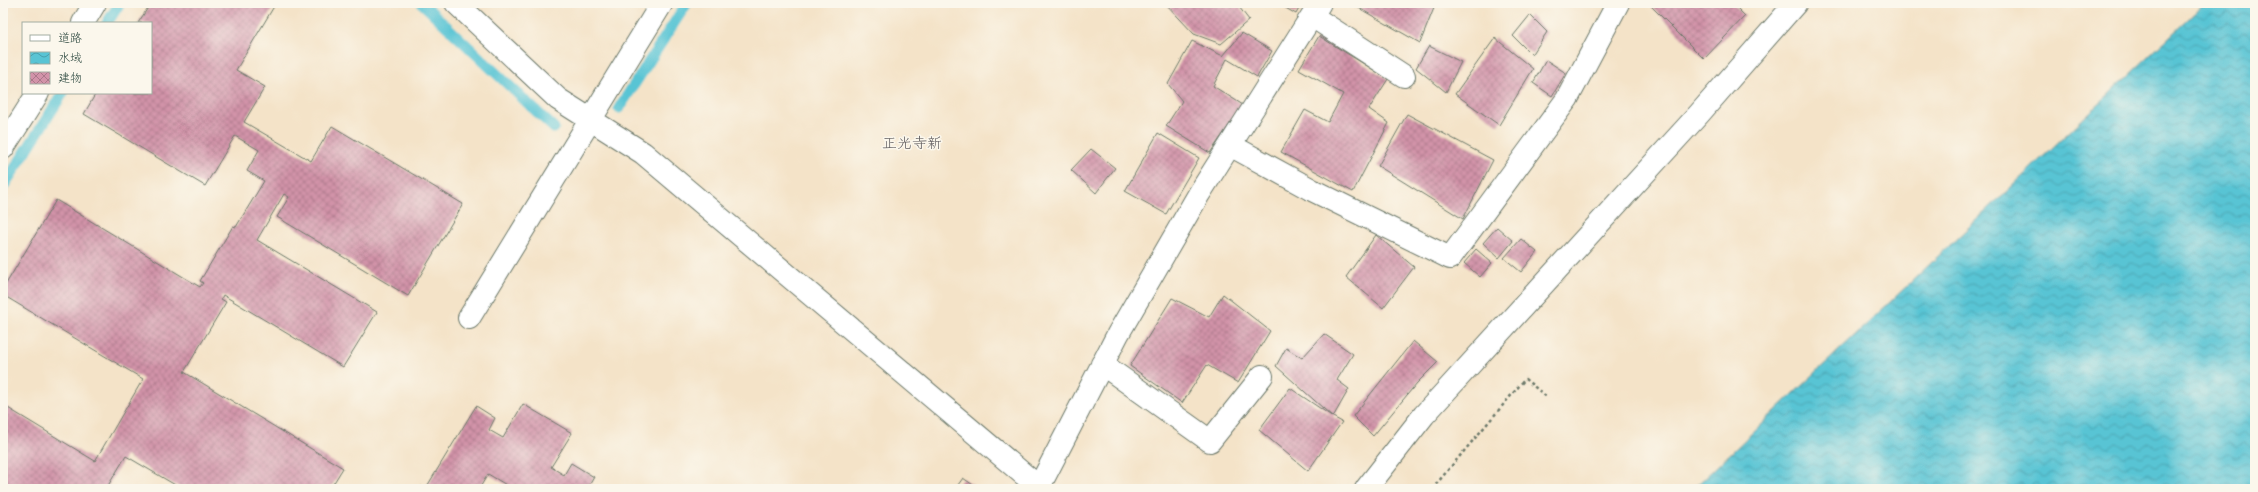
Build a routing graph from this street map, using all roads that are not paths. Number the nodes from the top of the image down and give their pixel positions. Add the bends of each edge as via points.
1 (95, 3) edge
2 (456, 3) edge
3 (662, 3) edge
4 (1618, 3) edge
5 (1796, 3) edge
6 (1316, 9) edge
7 (84, 22) edge
8 (1404, 76) dead end
9 (37, 94) edge
10 (589, 119) junction
11 (1230, 145) junction
12 (3, 148) edge
13 (469, 318) dead end
14 (1102, 364) junction
15 (1262, 376) dead end
16 (1039, 488) edge
17 (1366, 489) edge

1 - 7 street
2 - 10 street via 558,99
3 - 10 street
4 - 11 street via 1567,99 1450,258 1312,190
5 - 17 street via 1699,114 1424,415
6 - 8 street
6 - 11 street
9 - 12 street
10 - 13 street
10 - 16 street via 643,153
11 - 14 street via 1199,194
14 - 15 street via 1210,441
14 - 16 street

